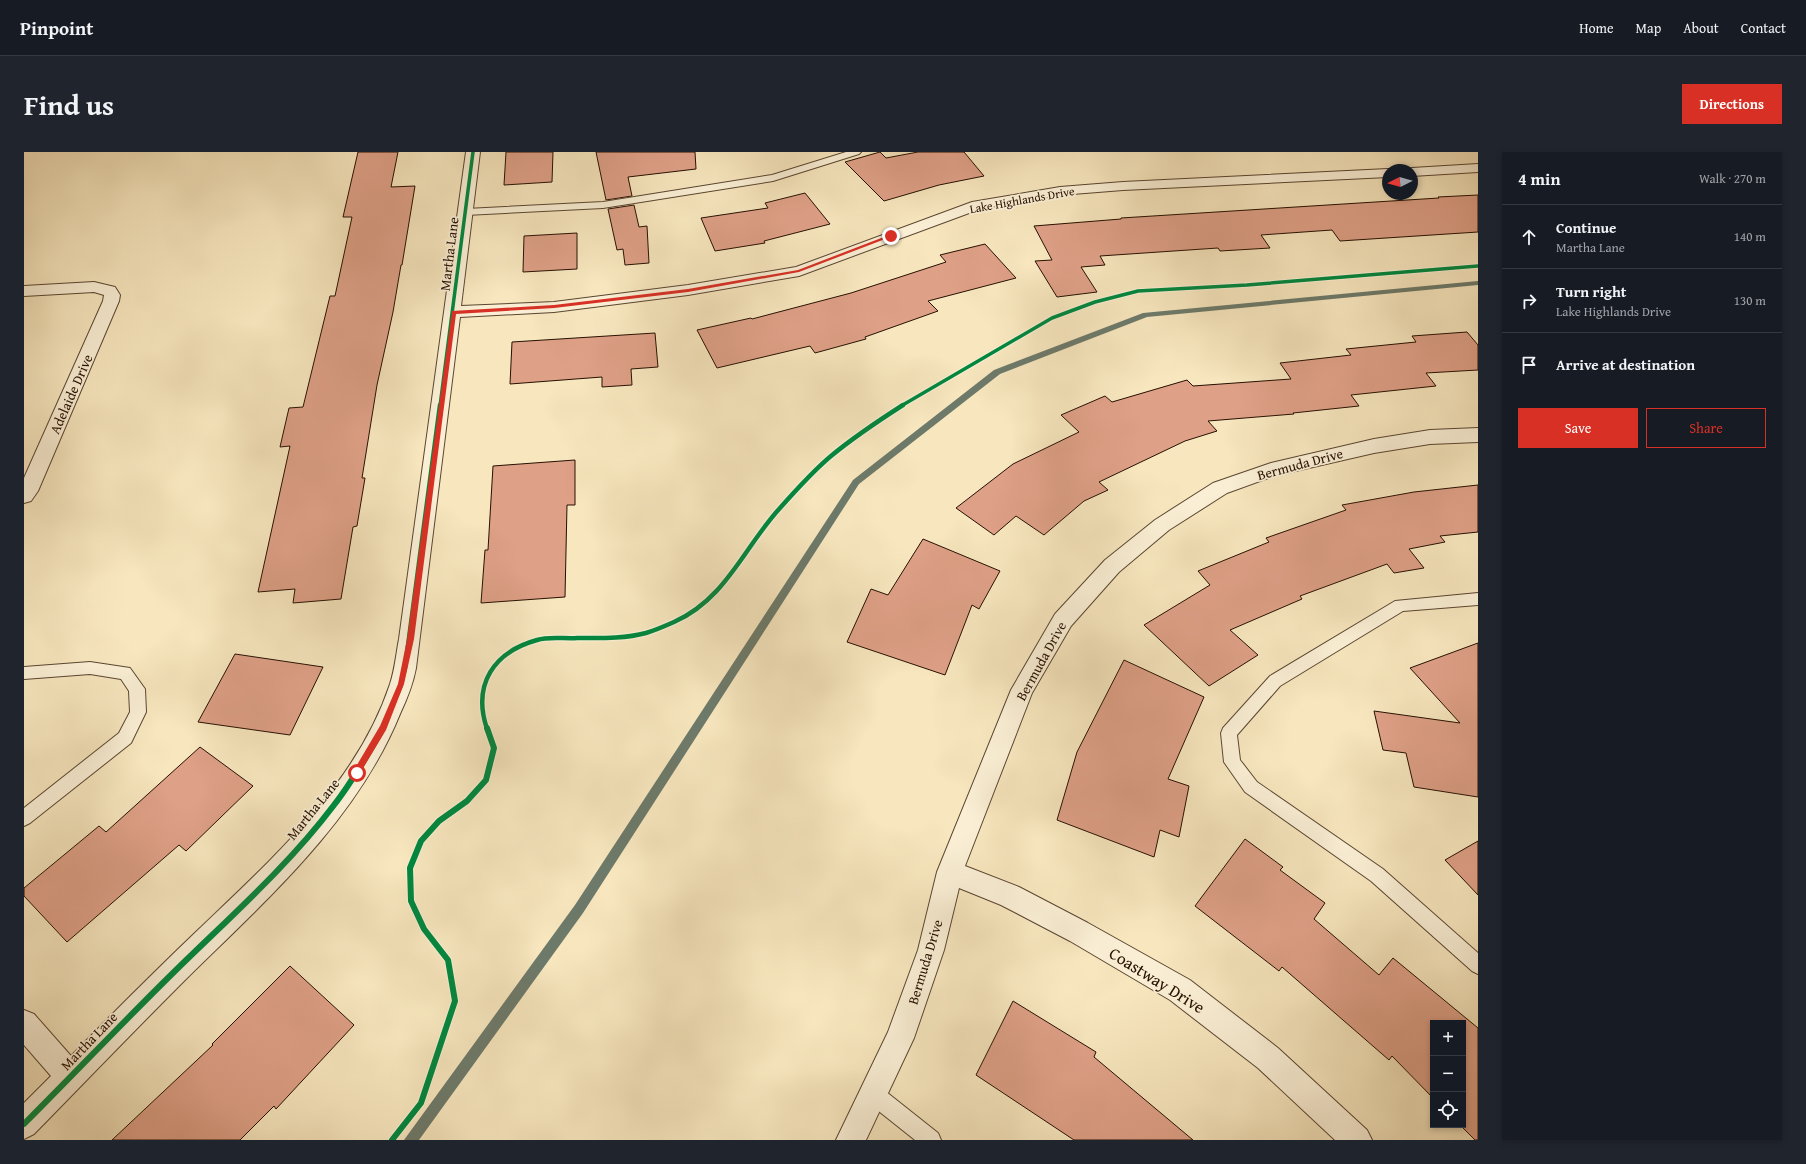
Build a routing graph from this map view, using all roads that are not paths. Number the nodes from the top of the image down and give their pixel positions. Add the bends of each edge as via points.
1 (473, 152) edge
2 (856, 152) edge
3 (1478, 168) edge
4 (1418, 172) edge
5 (1382, 173) edge
6 (466, 212) junction
7 (24, 291) edge
8 (454, 312) junction
9 (1478, 435) edge
10 (24, 496) edge
11 (1478, 599) edge
12 (24, 673) edge
13 (24, 818) edge
14 (950, 872) junction
15 (1478, 965) edge
16 (24, 1024) edge
17 (71, 1077) junction
18 (873, 1094) junction
19 (24, 1124) edge
20 (851, 1140) edge
21 (931, 1140) edge
22 (1357, 1140) edge

1 - 6 street, Martha Lane
2 - 6 lane via 773,178 603,205
3 - 4 street
5 - 8 street, Lake Highlands Drive via 1060,191 977,205 799,271 688,290 554,307
6 - 8 street, Martha Lane
7 - 10 street, Adelaide Drive via 94,287 109,291 112,295 112,301
8 - 17 street, Martha Lane via 410,639 401,684 383,727 357,773 317,828
9 - 14 street, Bermuda Drive via 1430,437 1374,446 1271,470 1220,488 1162,526 1112,566 1063,620 1022,690
11 - 15 lane via 1400,605 1275,681 1230,733 1232,762 1251,787 1377,875
12 - 13 lane via 90,668 125,673 137,689 138,712 125,738
14 - 18 street, Bermuda Drive via 931,950 900,1038
14 - 22 street, Coastway Drive via 1010,896 1180,990 1268,1058
16 - 17 street
17 - 19 street, Martha Lane
18 - 20 street, Bermuda Drive
18 - 21 lane

